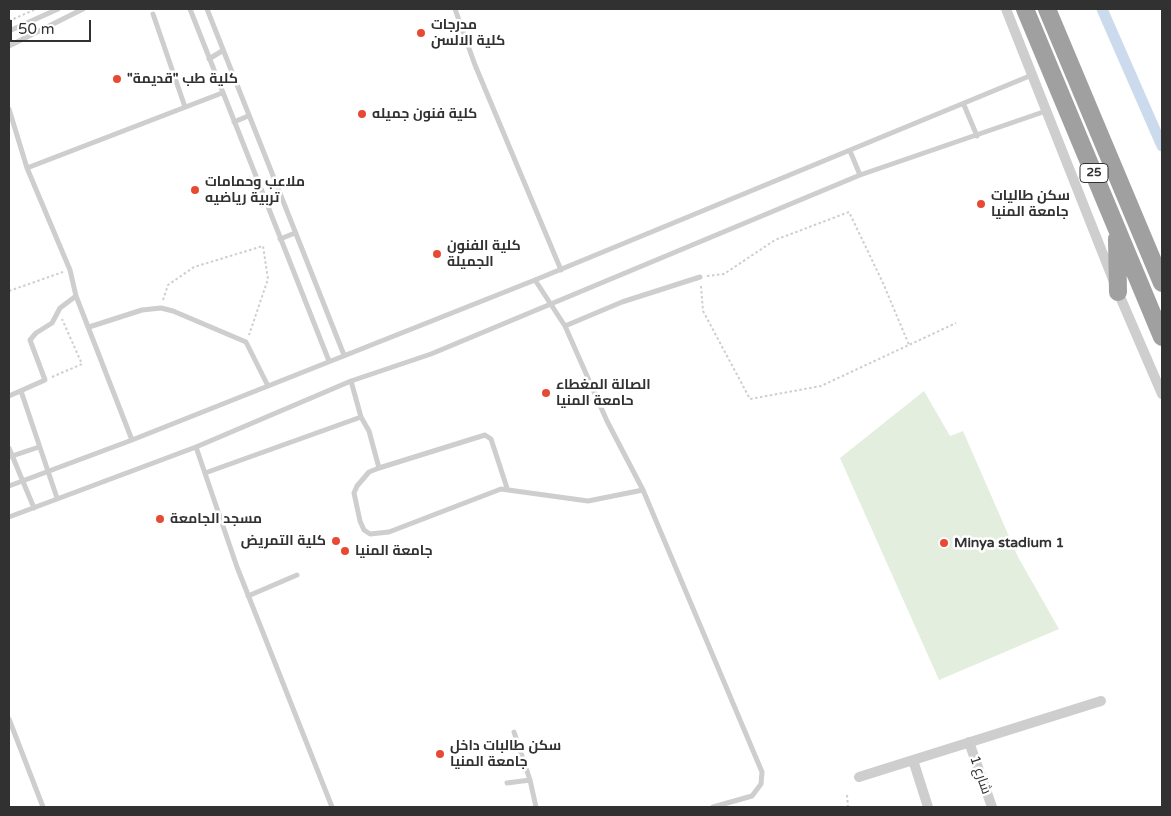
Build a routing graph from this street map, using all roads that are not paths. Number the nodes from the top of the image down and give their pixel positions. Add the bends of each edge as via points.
1 (58, 9) edge
2 (83, 9) edge
3 (190, 9) edge
4 (207, 9) edge
5 (455, 9) edge
6 (1006, 9) edge
7 (1025, 9) edge
8 (1046, 9) edge
9 (153, 14) dead end
10 (9, 31) edge
11 (9, 46) edge
12 (222, 51) junction
13 (209, 59) junction
14 (1032, 75) junction
15 (222, 94) junction
16 (964, 105) junction
17 (185, 107) junction
18 (9, 109) edge
19 (1046, 111) junction
20 (248, 116) junction
21 (234, 122) junction
22 (977, 136) junction
23 (850, 151) junction
24 (27, 168) junction
25 (860, 175) junction
26 (1117, 229) junction
27 (295, 233) junction
28 (280, 239) junction
29 (561, 270) junction
30 (700, 277) road end
31 (535, 280) junction
32 (1162, 283) edge
33 (1118, 292) junction
34 (76, 296) junction
35 (550, 303) junction
36 (565, 326) junction
37 (89, 327) junction
38 (1162, 336) edge
39 (344, 355) junction
40 (329, 361) junction
41 (351, 382) junction
42 (268, 386) junction
43 (21, 391) junction
44 (1162, 394) edge
45 (9, 396) edge
46 (361, 416) junction
47 (132, 440) junction
48 (40, 447) junction
49 (196, 447) junction
50 (9, 448) edge
51 (11, 457) edge
52 (379, 468) junction
53 (47, 472) junction
54 (205, 473) junction
55 (24, 480) junction
56 (9, 486) edge
57 (507, 488) junction
58 (643, 490) junction
59 (57, 498) junction
60 (34, 508) junction
61 (9, 517) edge
62 (297, 575) dead end
63 (248, 596) junction
64 (1101, 701) dead end
65 (9, 719) edge
66 (514, 732) dead end
67 (969, 742) junction
68 (913, 760) junction
69 (859, 777) dead end
70 (530, 780) junction
71 (507, 783) dead end
72 (926, 806) edge
73 (43, 807) edge
74 (332, 807) edge
75 (536, 807) edge
76 (713, 807) edge
77 (992, 807) edge

1 - 10 lane
2 - 11 lane
3 - 13 lane
4 - 12 lane
5 - 29 lane via 475,65
6 - 14 street
7 - 26 highway, 25
8 - 32 highway, 25
9 - 17 lane
12 - 13 lane
12 - 20 lane
13 - 15 lane
14 - 16 lane
14 - 19 street
15 - 17 lane
15 - 21 lane
16 - 22 lane
16 - 23 lane
17 - 24 lane
18 - 24 lane
19 - 22 lane
19 - 33 street
20 - 21 lane
20 - 27 lane
21 - 28 lane
22 - 25 lane via 918,153
23 - 25 lane
23 - 29 lane
24 - 34 lane via 70,270
25 - 35 lane
26 - 33 highway
26 - 38 highway, 25
27 - 28 lane
27 - 39 lane
28 - 40 lane
29 - 31 lane
30 - 36 lane via 622,302
31 - 35 lane
31 - 39 lane
33 - 44 street
34 - 37 lane
34 - 43 lane via 60,308 52,323 30,340 45,380
35 - 36 lane
35 - 41 lane via 431,354
36 - 58 lane via 607,421
37 - 42 lane via 142,310 161,308 246,342
37 - 47 lane
39 - 40 lane
40 - 42 lane
41 - 46 lane
41 - 49 lane
42 - 47 lane
43 - 45 lane
43 - 48 lane
46 - 52 lane via 369,431
46 - 54 lane
47 - 53 lane
48 - 51 lane
48 - 53 lane
49 - 54 lane
49 - 59 lane
50 - 51 lane
51 - 55 lane
52 - 57 lane via 485,435 491,439
52 - 57 lane via 369,472 354,494 360,521 370,534 388,532
53 - 55 lane
53 - 59 lane
54 - 63 lane
55 - 56 lane
55 - 60 lane
57 - 58 lane via 521,493 588,501
58 - 76 lane via 762,772 761,784 752,796
59 - 60 lane
60 - 61 lane
62 - 63 lane
63 - 74 lane
64 - 67 street
65 - 73 lane
66 - 70 lane
67 - 68 street
67 - 77 street, شارع 1
68 - 69 street
68 - 72 street
70 - 71 lane
70 - 75 lane

